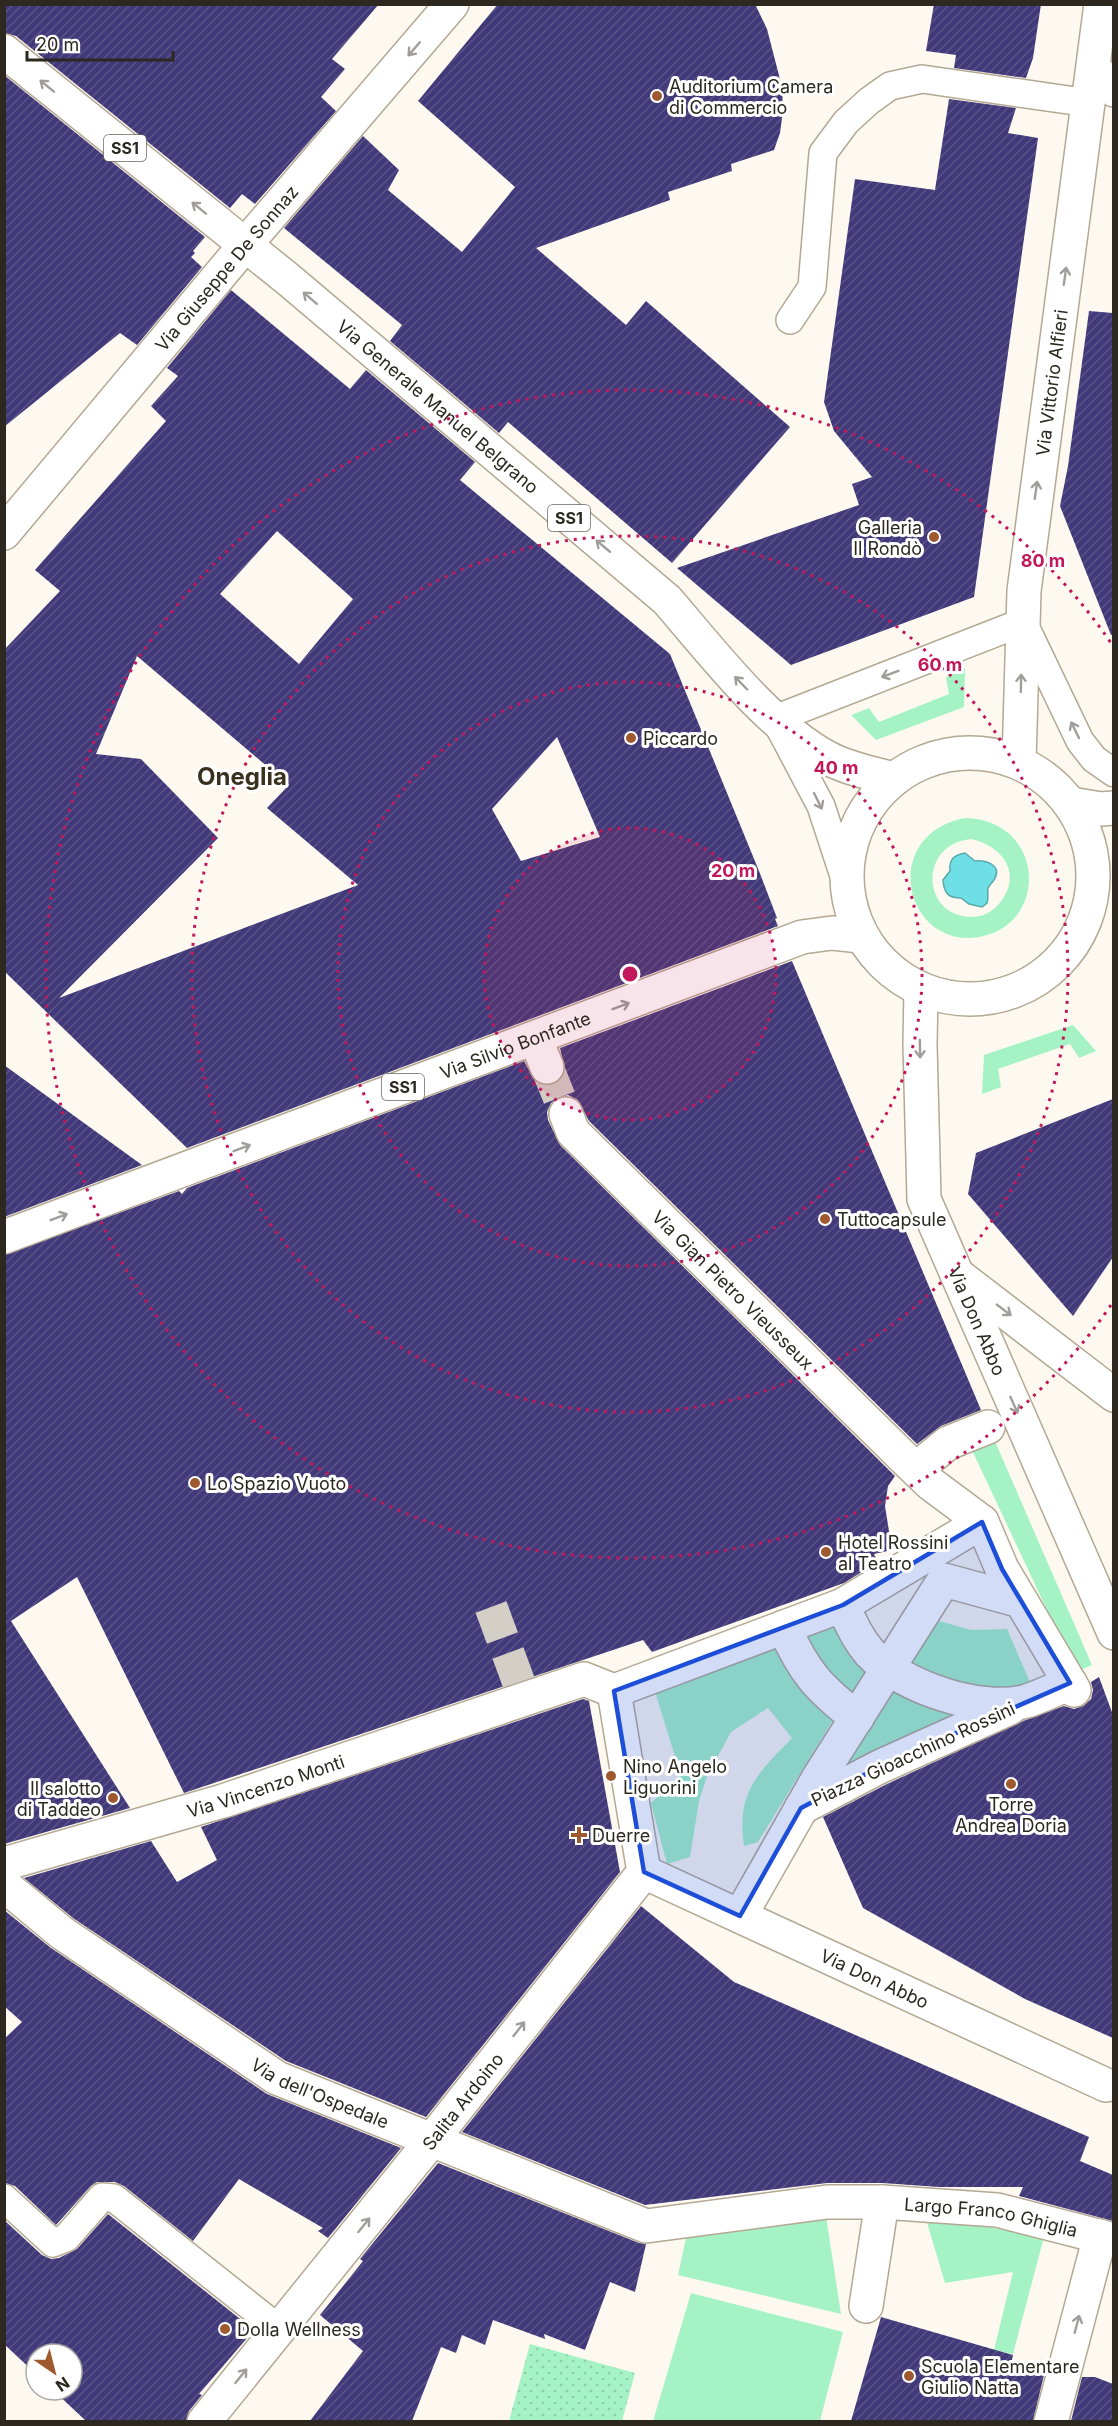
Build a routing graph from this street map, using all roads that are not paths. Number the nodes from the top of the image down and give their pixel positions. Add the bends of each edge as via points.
1 (452, 4) edge
2 (1101, 4) edge
3 (4, 51) edge
4 (1099, 87) edge
5 (245, 245) junction
6 (790, 320) dead end
7 (4, 533) edge
8 (1023, 622) junction
9 (775, 719) junction
10 (1019, 762) junction
11 (1113, 773) edge
12 (894, 779) junction
13 (1071, 804) junction
14 (1113, 808) edge
15 (1103, 847) edge
16 (846, 882) junction
17 (1093, 891) junction
18 (1113, 917) edge
19 (861, 936) junction
20 (921, 990) junction
21 (566, 1114) tunnel mouth
22 (4, 1237) edge
23 (957, 1275) junction
24 (1113, 1395) edge
25 (988, 1426) dead end
26 (912, 1465) junction
27 (982, 1522) junction
28 (1022, 1601) junction
29 (843, 1605) junction
30 (784, 1627) junction
31 (1113, 1633) edge
32 (889, 1667) junction
33 (614, 1691) junction
34 (1026, 1701) junction
35 (857, 1718) junction
36 (801, 1808) junction
37 (4, 1864) edge
38 (644, 1872) junction
39 (4, 1885) edge
40 (740, 1916) junction
41 (1111, 2085) edge
42 (431, 2141) junction
43 (4, 2198) edge
44 (882, 2202) junction
45 (673, 2223) joint
46 (1107, 2238) edge
47 (866, 2306) dead end
48 (279, 2329) junction
49 (204, 2421) edge
50 (1051, 2421) edge

1 -> 5 street, Via Giuseppe De Sonnaz
2 - 4 street, Via Vittorio Alfieri
5 -> 3 street, Via Generale Manuel Belgrano / SS1
4 - 6 lane via 922,79 890,86 869,101 846,122 823,153 812,287
8 -> 4 street, Via Vittorio Alfieri via 1029,548
5 - 7 street, Via Giuseppe De Sonnaz
9 -> 5 street, Via Generale Manuel Belgrano / SS1 via 667,600
8 -> 9 lane
10 -> 8 street, Via Vittorio Alfieri
11 -> 8 lane via 1094,759 1080,741
9 - 12 street, Via Generale Manuel Belgrano / SS1 via 828,758
9 -> 16 lane via 821,806
10 - 12 street via 987,753 954,753 922,762
10 - 13 street via 1038,772
12 - 16 street via 867,807 850,843
13 - 14 street
13 - 15 street via 1085,829
15 - 17 street
16 - 19 street via 850,910
17 - 18 street
17 - 20 street via 1086,919 1073,944 1054,966 1031,983 1005,995 977,1000 948,998
19 - 20 street via 877,958
22 -> 19 street, Via Silvio Bonfante / SS1 via 541,1052 802,937 832,933
20 -> 23 street, Via Don Abbo via 924,1199
21 - 26 street, Via Gian Pietro Vieusseux via 573,1132 841,1404
23 -> 24 street
23 -> 31 street, Via Don Abbo
25 - 26 street via 948,1443
26 - 27 street
27 - 28 street, Piazza Gioacchino Rossini via 1002,1569
27 - 29 street
28 - 32 street, Piazza Gioacchino Rossini via 944,1580
28 - 34 street, Piazza Gioacchino Rossini via 1072,1687
29 - 30 street
29 - 32 street, Piazza Gioacchino Rossini via 856,1635 871,1654
30 - 33 street
30 - 35 street via 799,1660 815,1682
32 - 34 street, Piazza Gioacchino Rossini via 951,1697 984,1704
32 - 35 street, Piazza Gioacchino Rossini
33 - 37 street, Via Vincenzo Monti via 584,1680 522,1691 223,1801
33 - 38 street
34 - 36 street, Piazza Gioacchino Rossini via 937,1740
35 - 36 street, Piazza Gioacchino Rossini
36 - 40 street, Piazza Gioacchino Rossini
38 - 40 street, Via Don Abbo
42 -> 38 street, Salita Ardoino
39 - 42 street, Via dell'Ospedale via 62,1934 277,2078
40 - 41 street, Via Don Abbo
42 - 45 street, Via dell'Ospedale via 646,2226
48 -> 42 street, Salita Ardoino
43 - 48 lane via 53,2243 66,2238 102,2197 114,2198
44 - 45 street, Largo Franco Ghiglia via 827,2202
44 - 46 street, Largo Franco Ghiglia via 997,2210
44 - 47 street, Largo Franco Ghiglia
50 -> 46 street
49 -> 48 street, Salita Ardoino

